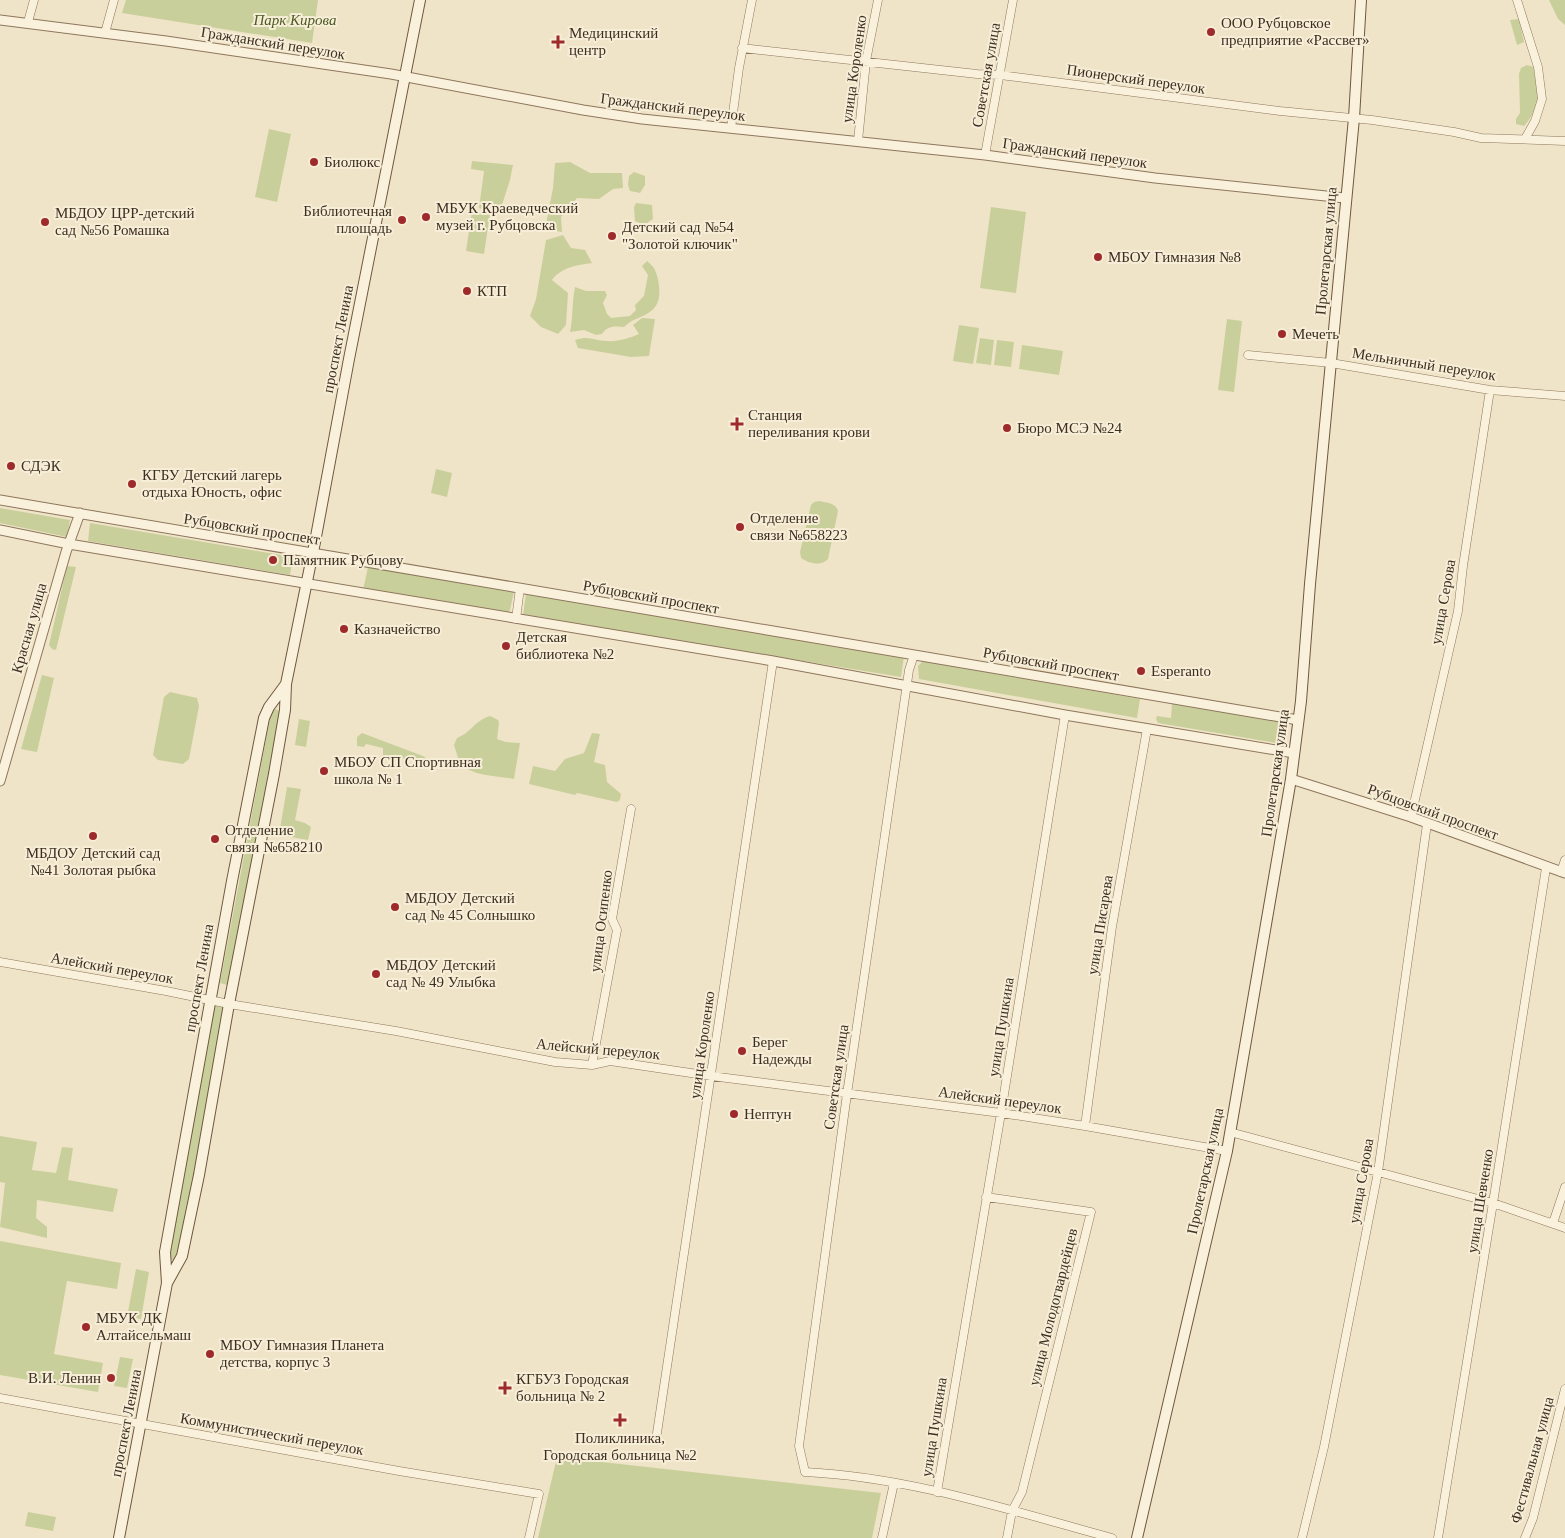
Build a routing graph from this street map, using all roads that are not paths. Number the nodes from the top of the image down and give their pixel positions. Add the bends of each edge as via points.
1 (34, 0) edge
2 (114, 0) edge
3 (420, 0) edge
4 (752, 0) edge
5 (878, 0) edge
6 (1013, 0) edge
7 (1361, 0) edge
8 (1517, 0) edge
9 (0, 20) edge
10 (28, 22) junction
11 (105, 33) junction
12 (742, 48) junction
13 (866, 61) junction
14 (1000, 75) junction
15 (405, 77) junction
16 (1354, 118) junction
17 (731, 128) junction
18 (1525, 139) junction
19 (858, 141) junction
20 (1565, 141) edge
21 (985, 155) junction
22 (1345, 198) junction
23 (1248, 355) dead end
24 (1331, 363) junction
25 (1490, 390) junction
26 (1565, 396) edge
27 (0, 500) edge
28 (80, 513) junction
29 (0, 530) edge
30 (69, 544) junction
31 (313, 552) junction
32 (307, 584) junction
33 (520, 588) junction
34 (516, 619) junction
35 (914, 655) junction
36 (773, 661) junction
37 (286, 684) junction
38 (907, 685) junction
39 (269, 707) junction
40 (285, 710) junction
41 (1065, 715) junction
42 (1298, 720) junction
43 (1147, 729) junction
44 (1294, 753) junction
45 (1291, 779) junction
46 (0, 781) edge
47 (631, 809) dead end
48 (1411, 817) junction
49 (1427, 824) junction
50 (1565, 860) edge
51 (1546, 868) junction
52 (1563, 872) edge
53 (0, 962) edge
54 (211, 1000) junction
55 (229, 1004) junction
56 (592, 1065) junction
57 (711, 1076) junction
58 (847, 1094) junction
59 (1001, 1113) junction
60 (1085, 1126) junction
61 (1230, 1132) junction
62 (1227, 1151) junction
63 (1378, 1172) junction
64 (1565, 1187) edge
65 (986, 1197) junction
66 (1494, 1203) junction
67 (1553, 1223) junction
68 (1565, 1228) edge
69 (165, 1256) junction
70 (180, 1260) junction
71 (167, 1283) junction
72 (1565, 1389) edge
73 (0, 1398) edge
74 (140, 1424) junction
75 (656, 1432) dead end
76 (894, 1483) junction
77 (937, 1492) junction
78 (1012, 1511) junction
79 (119, 1538) edge
80 (529, 1538) edge
81 (882, 1538) edge
82 (1007, 1538) edge
83 (1112, 1538) edge
84 (1138, 1538) edge
85 (1302, 1538) edge
86 (1438, 1538) edge
87 (1525, 1538) edge

1 - 10 street
2 - 11 street
3 - 15 main road, проспект Ленина
4 - 12 street
5 - 13 street, улица Короленко
6 - 14 street, Советская улица
7 - 16 main road, Пролетарская улица
8 - 18 street via 1538,67 1542,99
9 - 10 street, Гражданский переулок
10 - 11 street, Гражданский переулок
11 - 15 street, Гражданский переулок
12 - 13 street, Пионерский переулок
12 - 17 street
13 - 14 street, Пионерский переулок
13 - 19 street, улица Короленко
14 - 16 street, Пионерский переулок
14 - 21 street, Советская улица
15 - 17 street, Гражданский переулок via 590,111
15 - 31 main road, проспект Ленина
16 - 18 street, Пионерский переулок via 1481,138
16 - 22 main road, Пролетарская улица
17 - 19 street, Гражданский переулок
18 - 20 street, Пионерский переулок
19 - 21 street, Гражданский переулок
21 - 22 street, Гражданский переулок via 1155,178
22 - 24 main road, Пролетарская улица
23 - 24 street, Мельничный переулок
24 - 25 street, Мельничный переулок
24 - 42 main road, Пролетарская улица
25 - 26 street, Мельничный переулок
25 - 48 street, улица Серова via 1458,611
27 - 28 street, Рубцовский проспект
28 - 30 street, Красная улица
28 - 31 street, Рубцовский проспект
29 - 30 street
30 - 32 street
30 - 46 street, Красная улица
31 - 32 main road, проспект Ленина
31 - 33 street, Рубцовский проспект
32 - 34 street
32 - 37 main road, проспект Ленина
33 - 34 street
33 - 35 street, Рубцовский проспект
34 - 36 street
35 - 38 street, Советская улица
35 - 42 street, Рубцовский проспект
36 - 38 street
36 - 57 street, улица Короленко
37 - 39 main road, проспект Ленина
37 - 40 main road, проспект Ленина
38 - 41 street
38 - 58 street, Советская улица
39 - 40 main road
39 - 54 main road, проспект Ленина via 264,718
40 - 55 main road, проспект Ленина
41 - 43 street
41 - 59 street, улица Пушкина
42 - 44 main road, Пролетарская улица
43 - 44 street
43 - 60 street, улица Писарева via 1112,927
44 - 45 main road, Пролетарская улица
45 - 48 street, Рубцовский проспект
45 - 61 main road, Пролетарская улица
47 - 56 street, улица Осипенко via 612,919 617,930
48 - 49 street, Рубцовский проспект
49 - 51 street, Рубцовский проспект
49 - 63 street, улица Серова
50 - 52 street
51 - 52 street, Рубцовский проспект
51 - 66 street, улица Шевченко
53 - 54 street, Алейский переулок
54 - 55 street, Алейский переулок
54 - 69 main road, проспект Ленина
55 - 56 street, Алейский переулок via 396,1031 555,1062
55 - 70 main road, проспект Ленина via 199,1175
56 - 57 street, Алейский переулок via 610,1061
57 - 58 street, Алейский переулок
57 - 75 street, улица Короленко
58 - 59 street, Алейский переулок
58 - 76 street, Советская улица via 799,1446 805,1472 842,1474
59 - 60 street, Алейский переулок
59 - 65 street, улица Пушкина
60 - 62 street, Алейский переулок
61 - 62 main road, Пролетарская улица
61 - 63 street
62 - 84 main road, Пролетарская улица
63 - 66 street
63 - 85 street, улица Серова via 1324,1447
64 - 67 street
65 - 77 street, улица Пушкина
65 - 78 street, улица Молодогвардейцев via 1091,1212 1022,1492
66 - 67 street
66 - 86 street, улица Шевченко
67 - 68 street
69 - 70 main road via 174,1261
69 - 71 main road, проспект Ленина
70 - 71 main road, проспект Ленина
71 - 74 main road, проспект Ленина
72 - 87 street, Фестивальная улица via 1533,1518
73 - 74 street, Коммунистический переулок
74 - 79 main road, проспект Ленина
74 - 80 street, Коммунистический переулок via 539,1494
76 - 77 street
76 - 81 street
77 - 78 street
78 - 82 street
78 - 83 street

